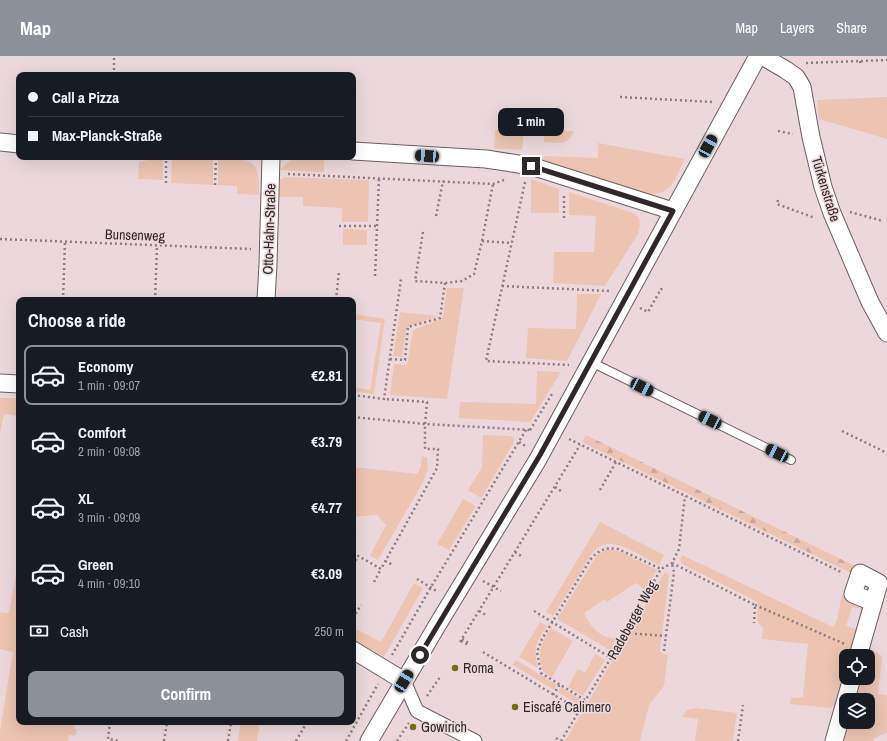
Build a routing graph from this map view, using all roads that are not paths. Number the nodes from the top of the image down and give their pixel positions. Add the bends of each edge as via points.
1 (758, 56) edge
2 (762, 56) edge
3 (0, 142) edge
4 (16, 144) edge
5 (356, 151) edge
6 (271, 165) edge
7 (673, 211) junction
8 (266, 297) edge
9 (887, 333) edge
10 (591, 362) junction
11 (0, 383) edge
12 (16, 384) edge
13 (791, 460) dead end
14 (857, 581) road end
15 (860, 649) edge
16 (356, 652) edge
17 (404, 681) junction
18 (850, 685) edge
19 (369, 741) edge
20 (475, 741) edge
21 (834, 741) edge

1 - 7 street
2 - 9 street, Türkenstraße via 786,70 802,87 823,187 870,302
3 - 4 street
5 - 7 street via 486,159 531,166
6 - 8 street, Otto-Hahn-Straße
7 - 10 street
10 - 13 lane
10 - 17 street via 537,461
11 - 12 street
14 - 15 street via 853,594 874,602
16 - 17 street
17 - 19 street
17 - 20 street via 417,711
18 - 21 street

